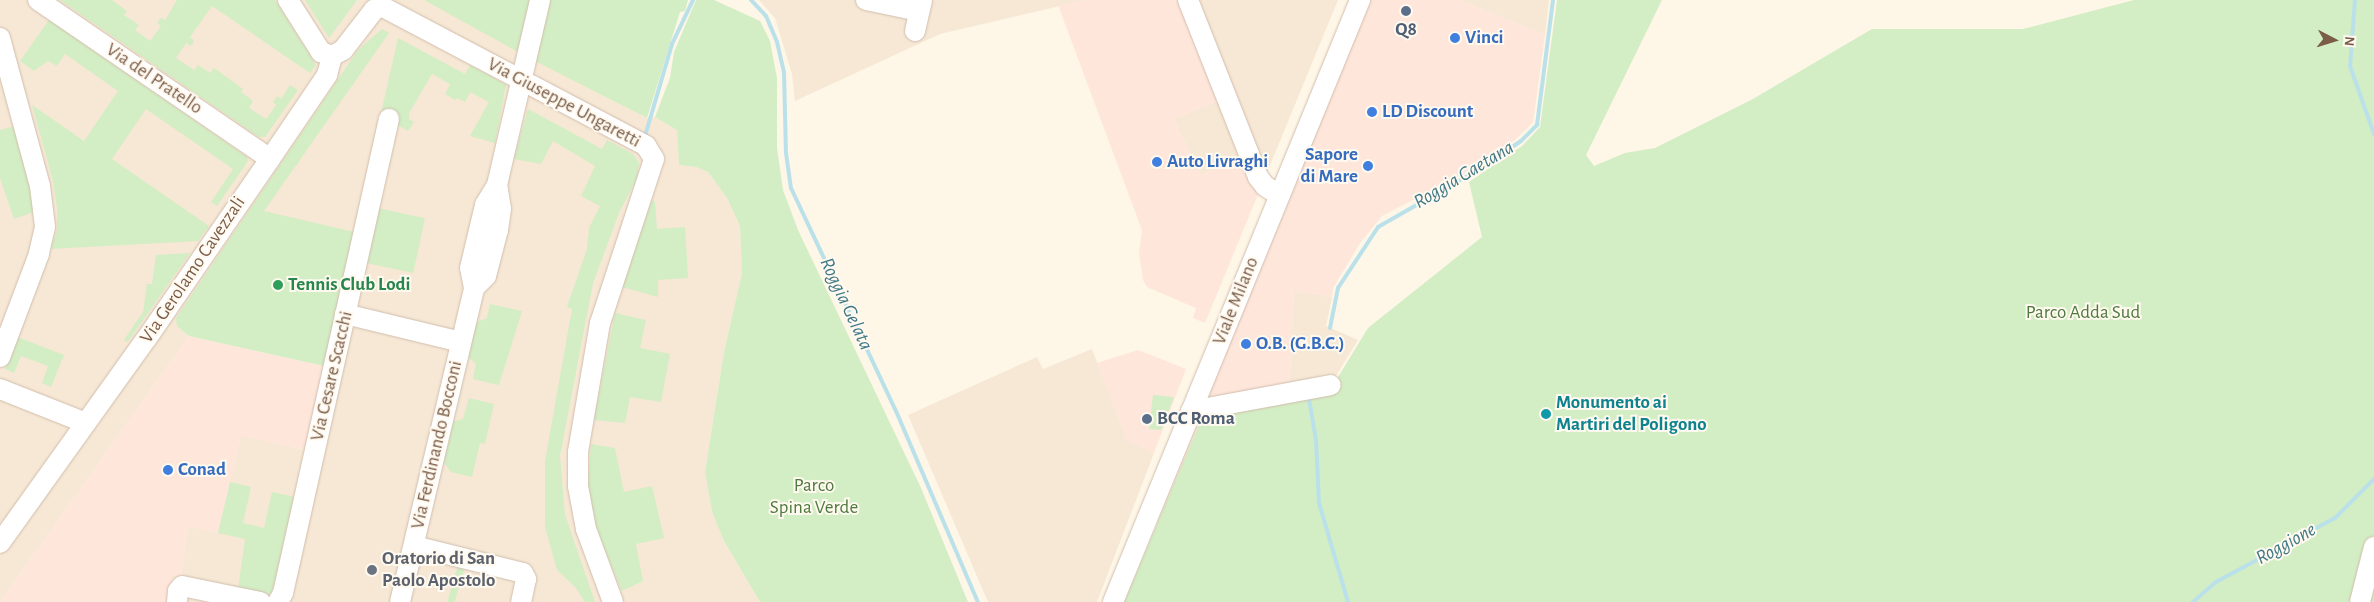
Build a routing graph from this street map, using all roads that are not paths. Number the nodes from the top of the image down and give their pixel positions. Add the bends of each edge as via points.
1 (38, 0) edge
2 (288, 0) edge
3 (540, 0) edge
4 (866, 0) edge
5 (1188, 0) edge
6 (1360, 0) edge
7 (381, 3) edge
8 (921, 6) edge
9 (916, 31) dead end
10 (0, 38) edge
11 (332, 56) junction
12 (521, 81) junction
13 (389, 119) dead end
14 (270, 159) junction
15 (1279, 195) junction
16 (345, 314) junction
17 (461, 342) junction
18 (0, 357) edge
19 (1331, 385) dead end
20 (0, 389) edge
21 (1191, 411) junction
22 (86, 423) junction
23 (7, 521) edge
24 (0, 543) edge
25 (414, 546) junction
26 (2374, 547) edge
27 (177, 602) edge
28 (260, 602) edge
29 (278, 602) edge
30 (400, 602) edge
31 (521, 602) edge
32 (613, 602) edge
33 (1113, 602) edge
34 (2360, 602) edge

1 - 14 street, Via del Pratello
2 - 11 street via 321,52
3 - 12 street, Via Ferdinando Bocconi
4 - 8 street
5 - 15 street via 1258,177
6 - 15 street, Viale Milano
7 - 11 street via 344,50
7 - 12 street, Via Giuseppe Ungaretti
8 - 9 street
10 - 18 street via 40,186 45,227 39,254
11 - 14 street, Via Gerolamo Cavezzali via 327,75
12 - 17 street, Via Ferdinando Bocconi via 497,186 485,204 472,259 470,274 474,288
12 - 32 street, Via Giuseppe Ungaretti via 646,146 654,159 600,323 578,452 578,486 586,528
13 - 16 street, Via Cesare Scacchi
14 - 22 street, Via Gerolamo Cavezzali
15 - 21 street, Viale Milano
16 - 17 street
16 - 29 street, Via Cesare Scacchi via 283,593
17 - 25 street, Via Ferdinando Bocconi
19 - 21 street
20 - 22 street
21 - 33 street, Viale Milano
22 - 23 street, Via Gerolamo Cavezzali
23 - 24 street, Via Gerolamo Cavezzali
25 - 30 street, Via Ferdinando Bocconi
25 - 31 street via 525,575
26 - 34 street
27 - 28 street via 182,586

